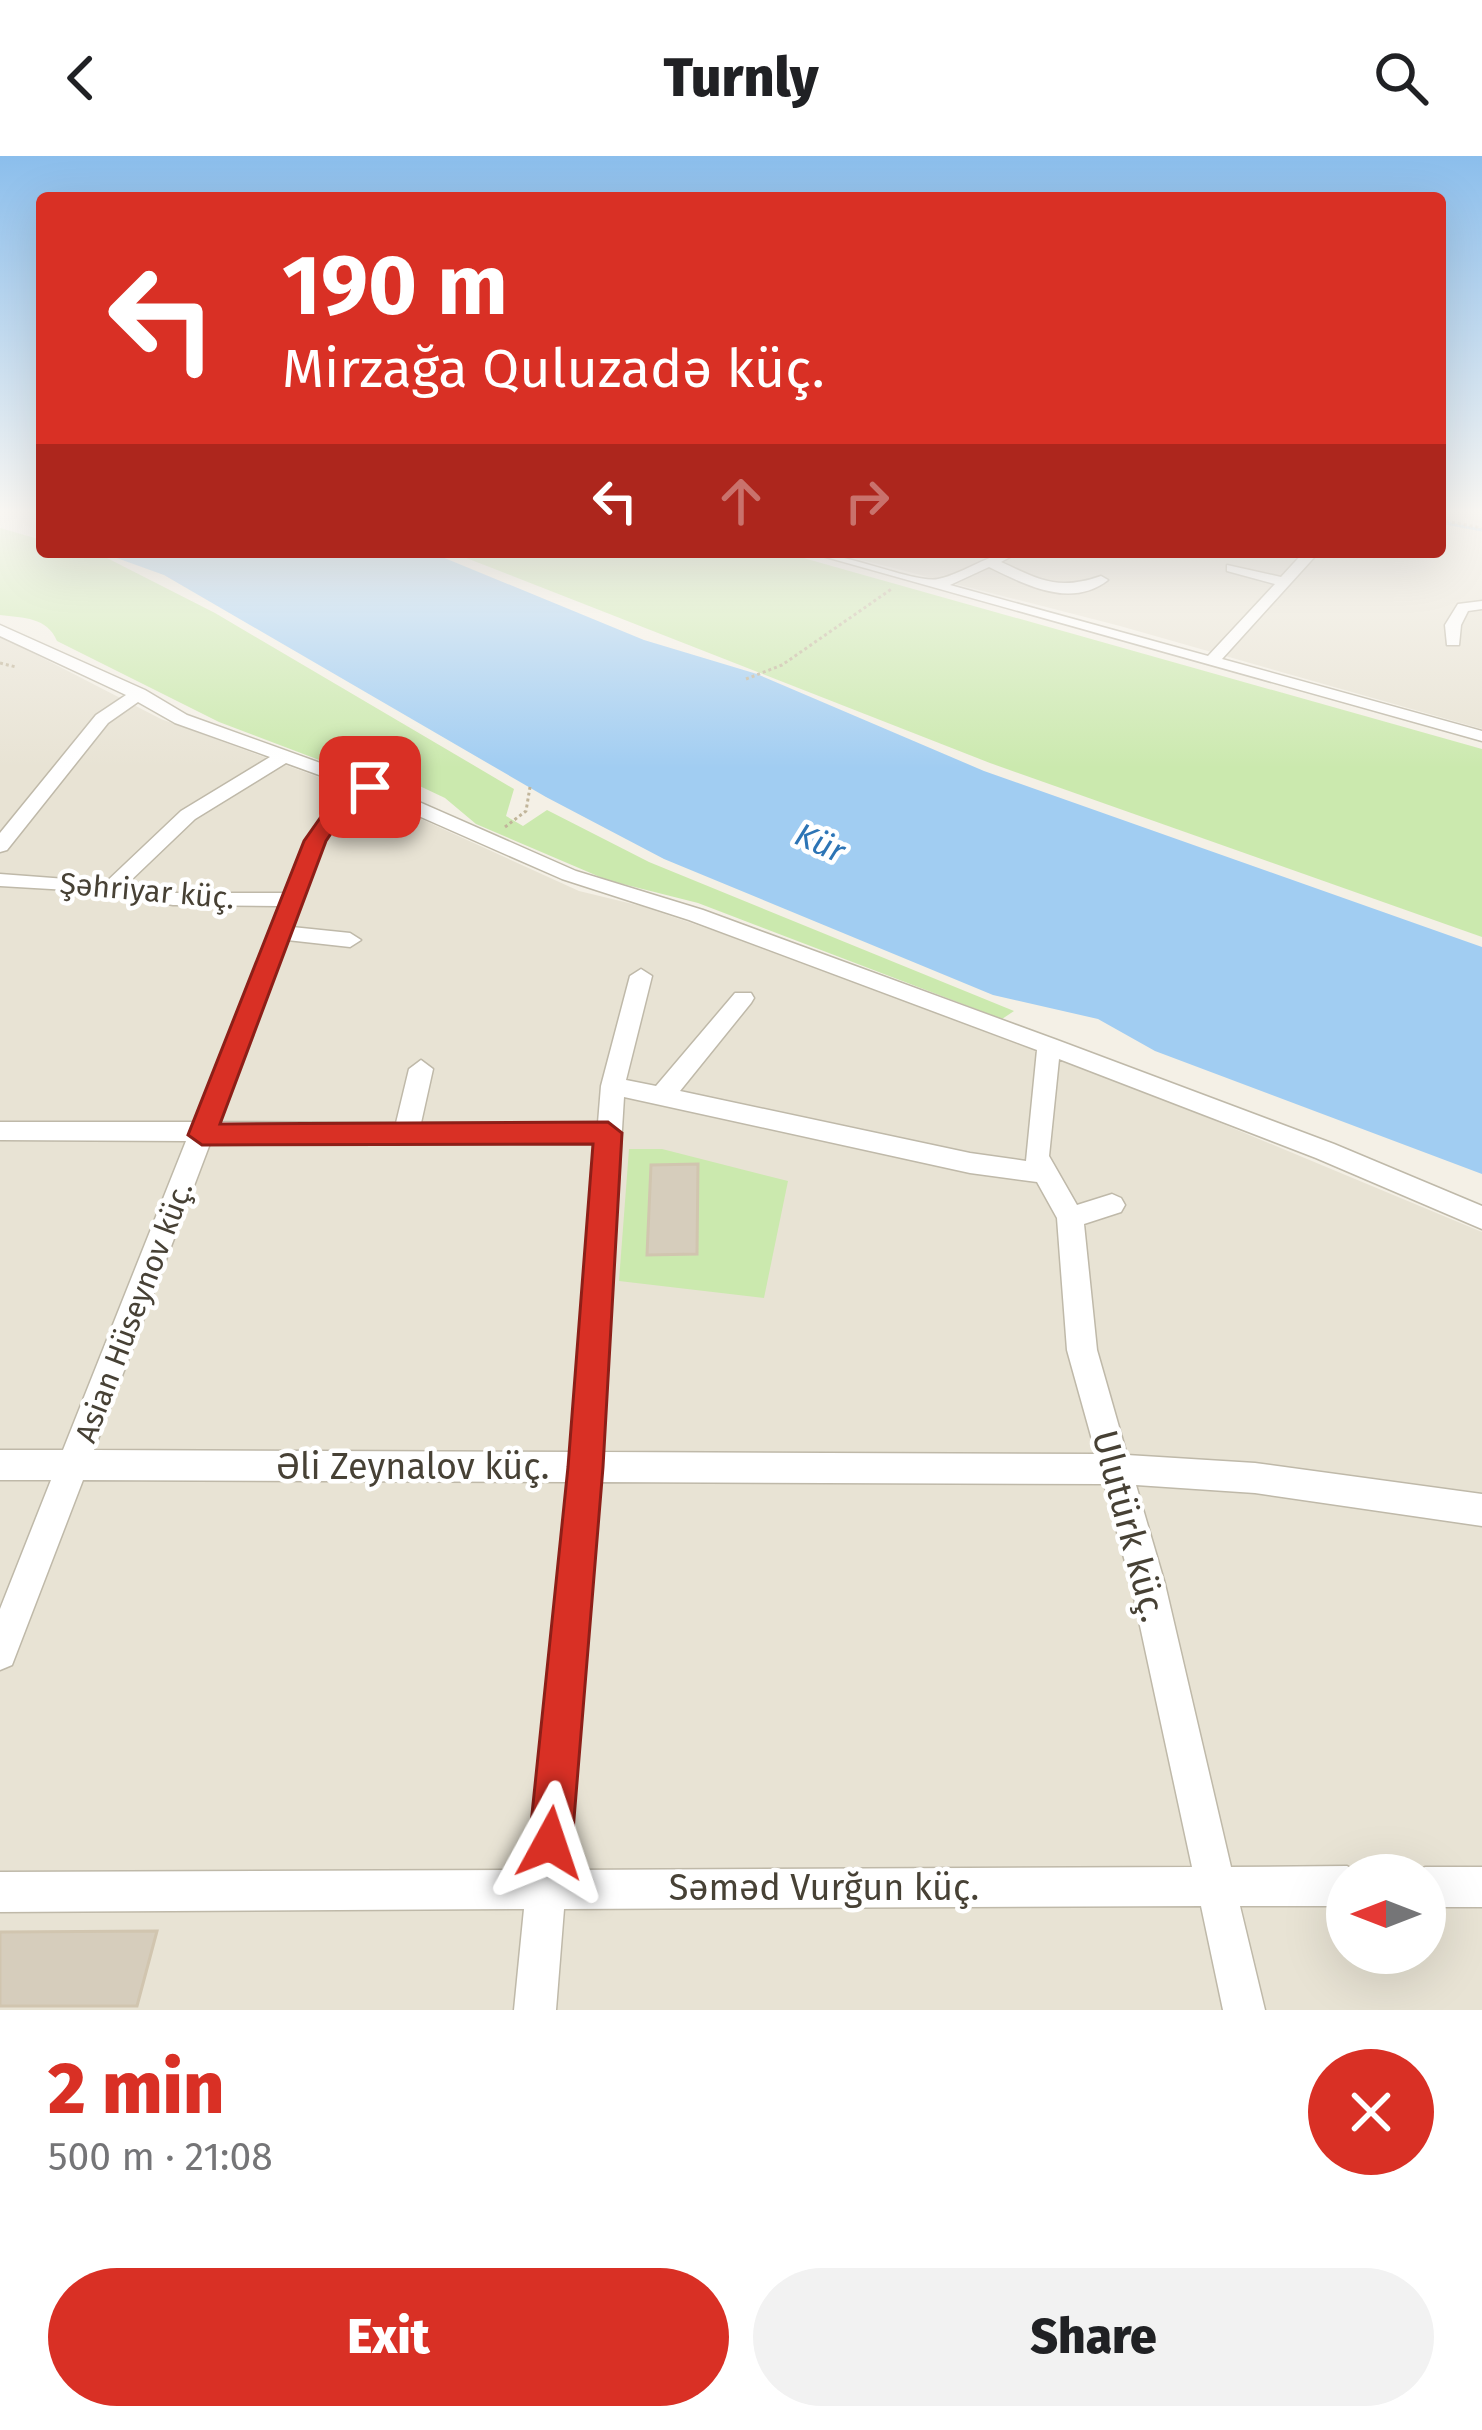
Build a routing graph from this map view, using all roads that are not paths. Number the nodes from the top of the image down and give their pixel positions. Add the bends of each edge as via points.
1 (972, 595) edge
2 (1272, 595) edge
3 (1482, 605) edge
4 (2, 632) edge
5 (1454, 642) dead end
6 (1213, 660) junction
7 (139, 694) junction
8 (1482, 736) edge
9 (285, 757) junction
10 (370, 787) junction
11 (0, 846) edge
12 (0, 880) edge
13 (110, 889) junction
14 (294, 900) junction
15 (282, 933) junction
16 (350, 940) dead end
17 (641, 976) dead end
18 (743, 998) dead end
19 (1049, 1046) junction
20 (421, 1069) dead end
21 (613, 1086) junction
22 (664, 1094) junction
23 (0, 1131) edge
24 (406, 1133) junction
25 (608, 1133) junction
26 (202, 1135) junction
27 (1043, 1173) junction
28 (1112, 1205) dead end
29 (1070, 1218) junction
30 (1482, 1219) edge
31 (0, 1465) edge
32 (75, 1466) junction
33 (585, 1467) junction
34 (1114, 1469) junction
35 (1482, 1510) edge
36 (0, 1653) edge
37 (1216, 1884) junction
38 (1326, 1886) edge
39 (1446, 1887) edge
40 (1482, 1888) edge
41 (546, 1890) junction
42 (0, 1892) edge
43 (536, 2010) edge
44 (1244, 2010) edge

1 - 6 street
2 - 6 street
3 - 5 street via 1463,607
4 - 7 street
6 - 8 street
7 - 9 street via 181,719
7 - 11 street via 102,719
9 - 10 street
9 - 13 street via 188,815
10 - 14 street, Asian Hüseynov küç. via 322,828
10 - 19 street via 591,884
12 - 13 street, Şəhriyar küç.
13 - 14 street, Şəhriyar küç. via 173,899
14 - 15 street, Asian Hüseynov küç.
15 - 16 street
15 - 26 street, Asian Hüseynov küç.
17 - 21 street
18 - 22 street
19 - 27 street, Ulutürk küç. via 1034,1147
19 - 30 street
20 - 24 street
21 - 22 street
21 - 25 street
22 - 27 street
23 - 26 street
24 - 25 street
24 - 26 street
25 - 33 street
26 - 32 street, Asian Hüseynov küç.
27 - 29 street, Ulutürk küç.
28 - 29 street
29 - 34 street, Ulutürk küç. via 1082,1350
31 - 32 street, Əli Zeynalov küç.
32 - 33 street, Əli Zeynalov küç.
32 - 36 street, Asian Hüseynov küç.
33 - 34 street, Əli Zeynalov küç.
33 - 41 street
34 - 35 street, Əli Zeynalov küç. via 1255,1478
34 - 37 street, Ulutürk küç.
37 - 38 street, Səməd Vurğun küç.
37 - 41 street, Səməd Vurğun küç.
37 - 44 street, Ulutürk küç.
39 - 40 street
41 - 42 street, Səməd Vurğun küç.
41 - 43 street

